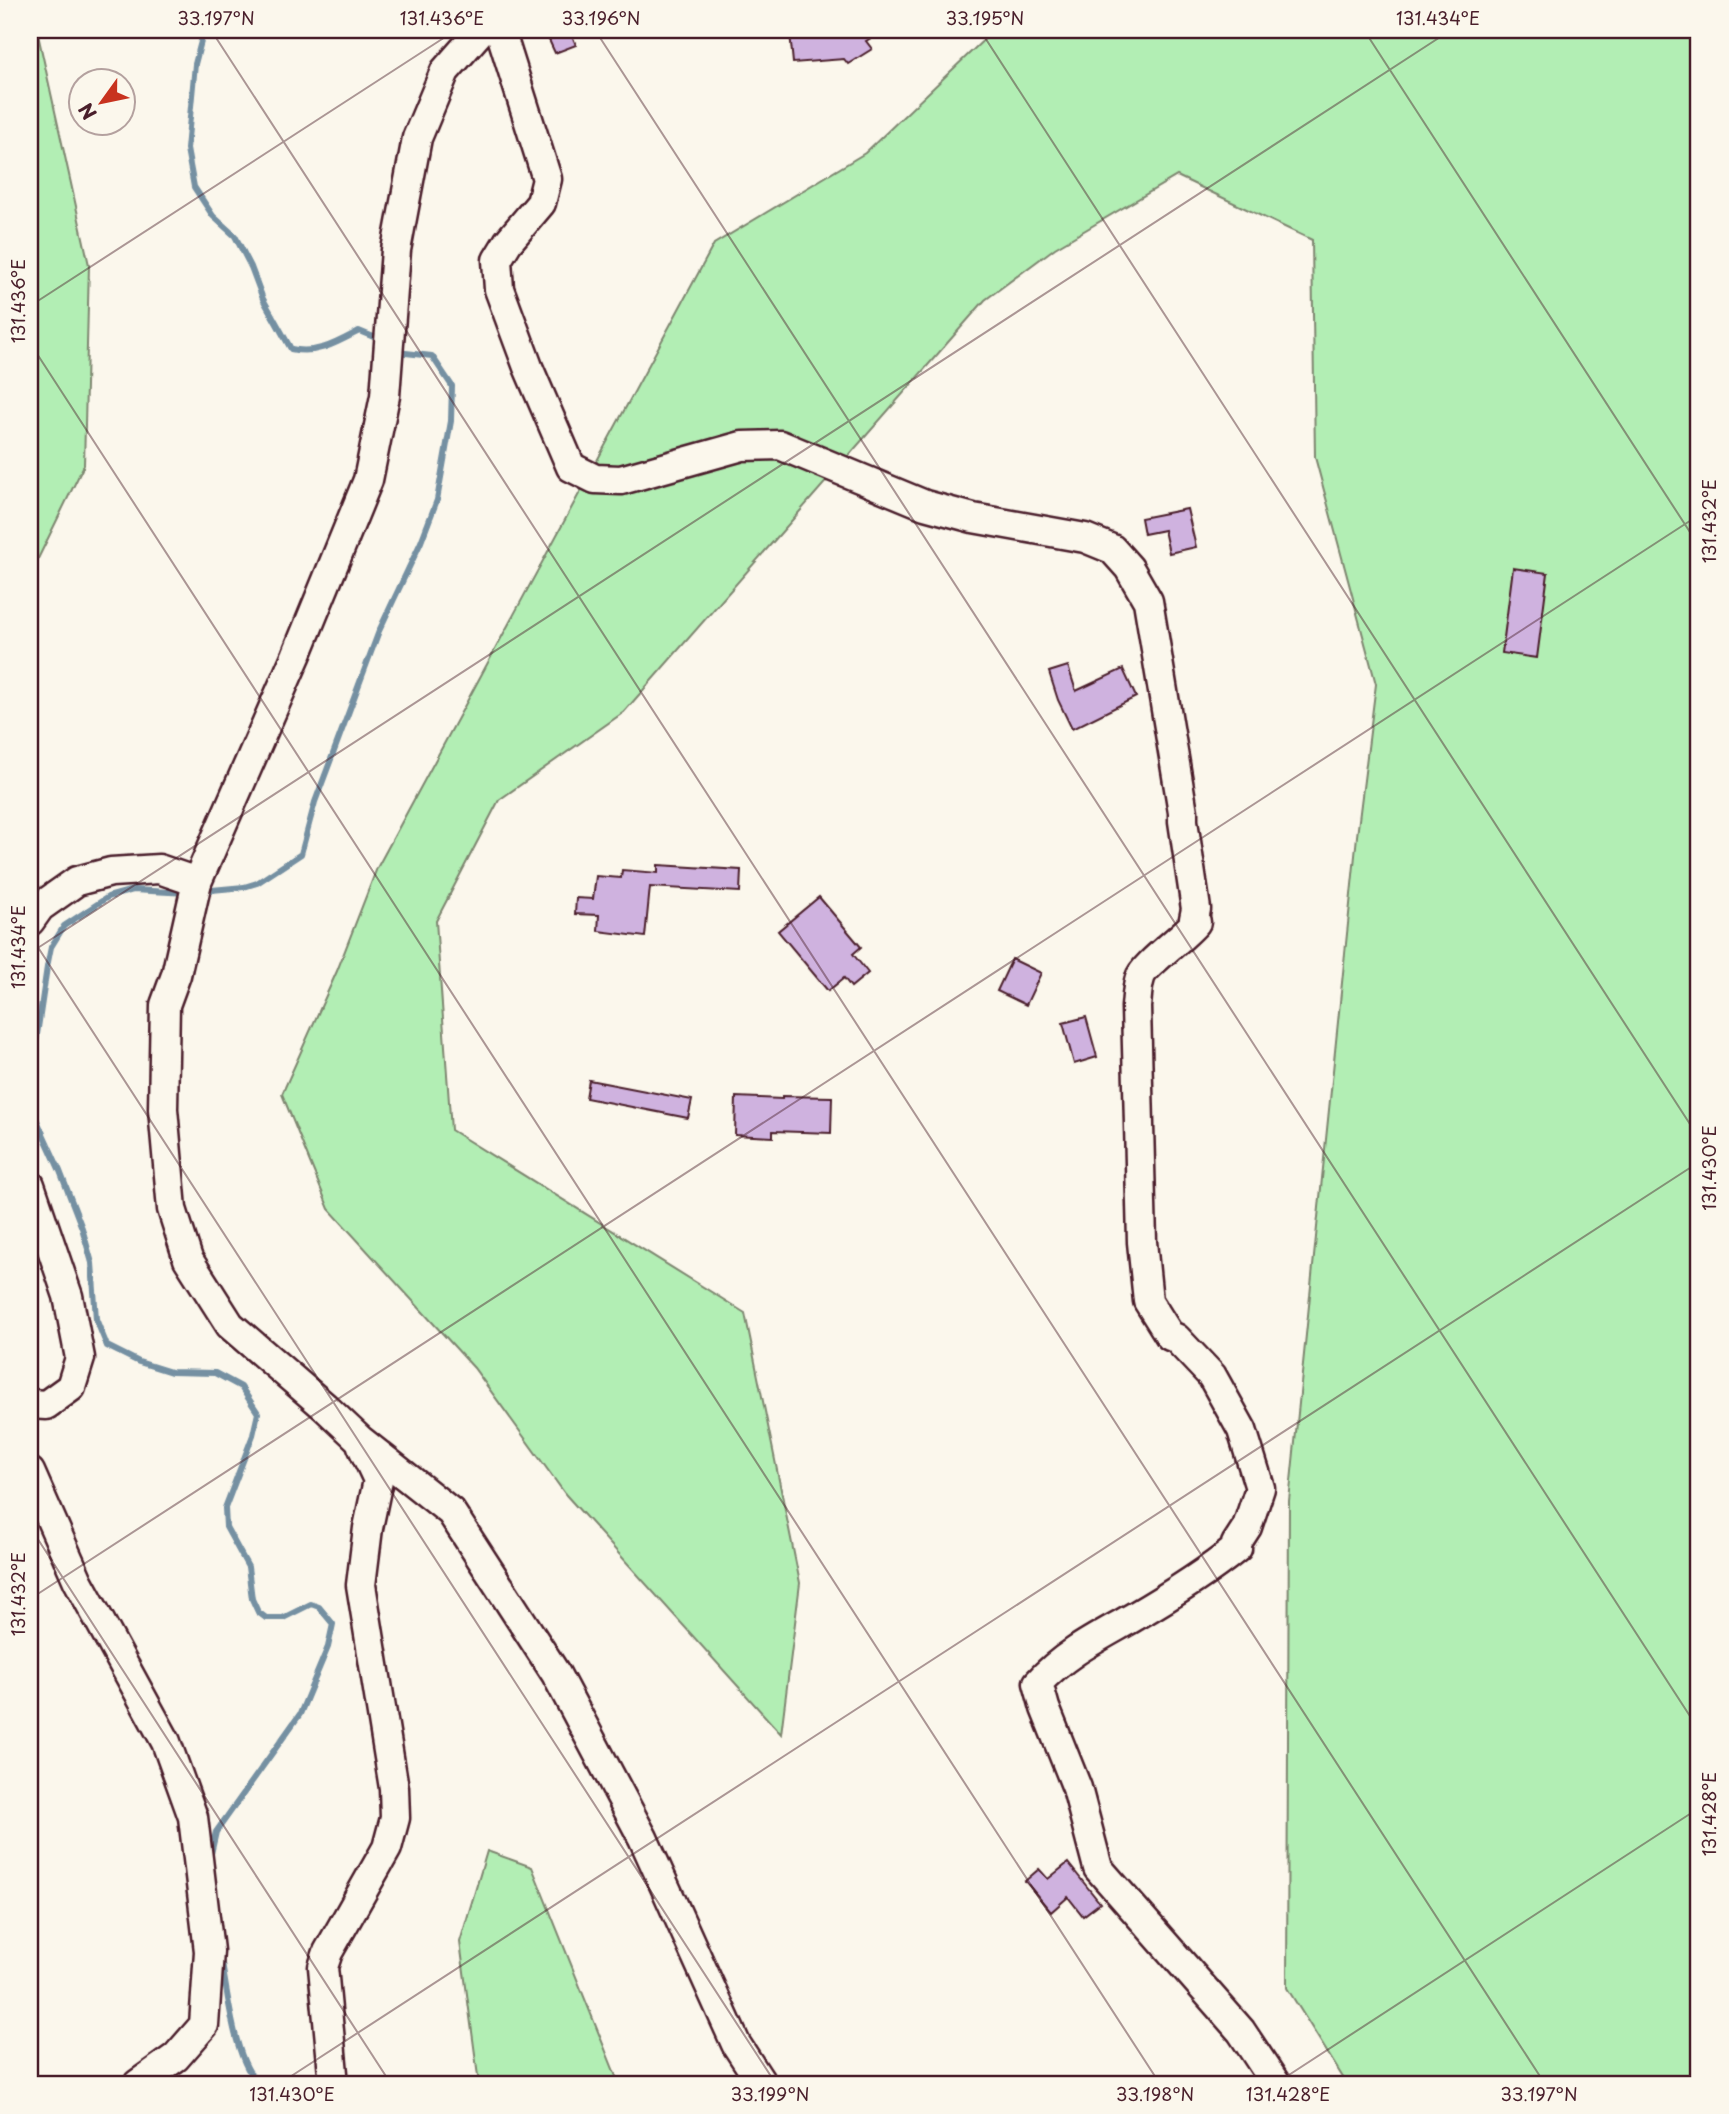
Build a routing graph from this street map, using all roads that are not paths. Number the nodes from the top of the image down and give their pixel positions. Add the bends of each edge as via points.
1 (481, 30) edge
2 (499, 30) edge
3 (197, 882) junction
4 (30, 921) edge
5 (30, 1185) edge
6 (30, 1404) edge
7 (360, 1440) junction
8 (30, 1472) edge
9 (138, 2084) edge
10 (334, 2084) edge
11 (762, 2084) edge
12 (1276, 2084) edge

1 - 3 street via 444,71 417,138 396,250 384,396 368,480
2 - 12 street via 547,179 541,203 497,260 499,289 571,467 595,480 621,480 742,446 780,445 925,505 1085,538 1112,549 1148,601 1196,922 1144,969 1136,1007 1147,1301 1170,1336 1212,1376 1242,1430 1260,1488 1237,1548 1210,1570 1085,1645 1038,1684 1077,1788 1098,1868 1241,2031
3 - 4 street via 159,869 111,872 77,881 40,907
3 - 7 street via 176,975 164,1005 163,1109 172,1209 188,1259 230,1325
5 - 6 street via 68,1296 80,1357 71,1387 46,1405
7 - 10 street via 378,1480 361,1585 395,1818 387,1848 323,1967
7 - 11 street via 452,1513 556,1674 643,1838 736,2044
8 - 9 street via 78,1581 166,1742 193,1817 209,1951 204,2025 176,2057

